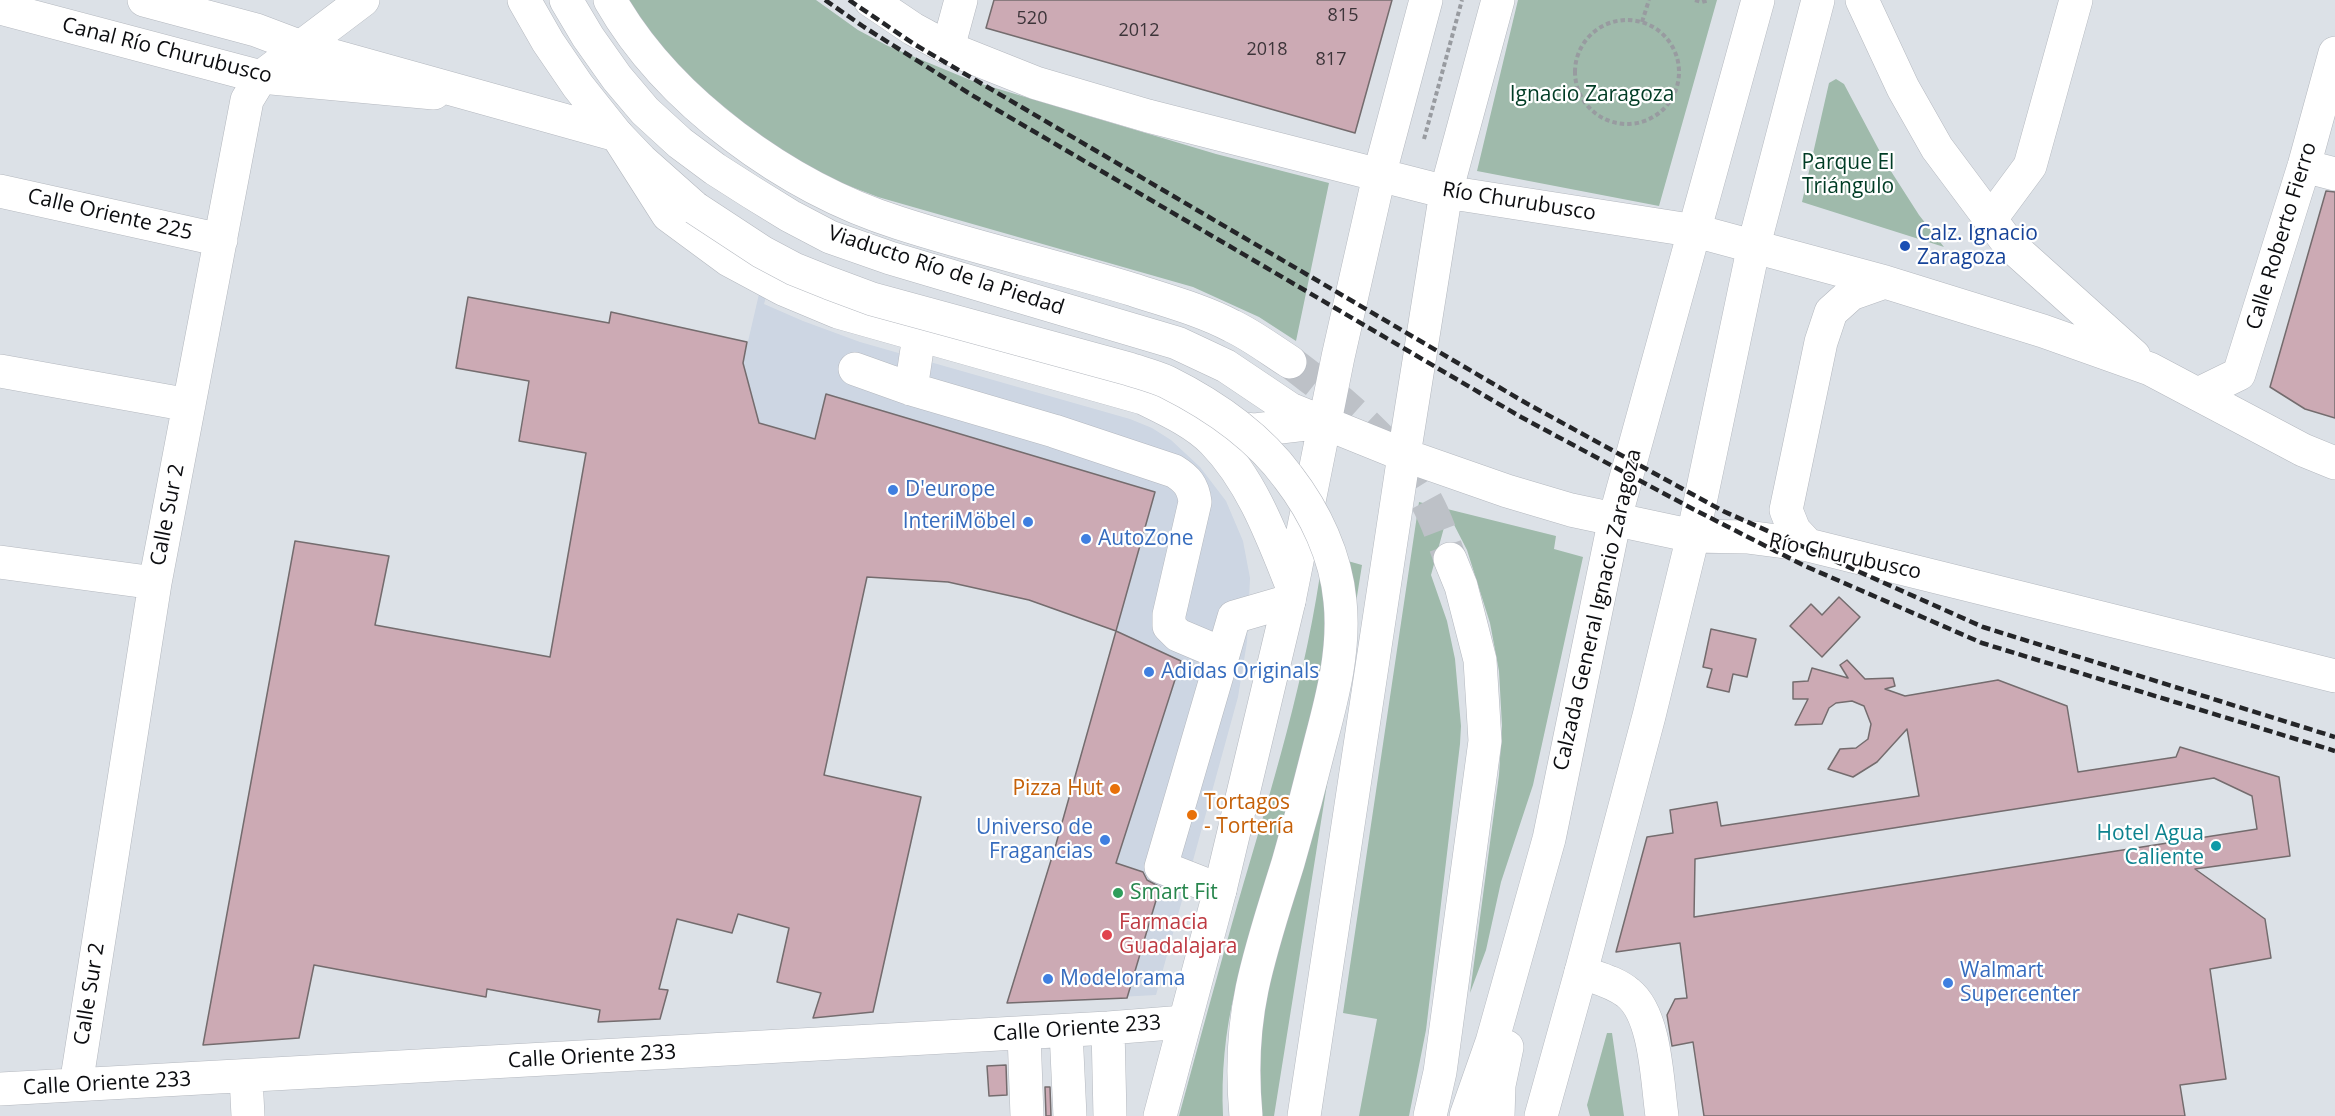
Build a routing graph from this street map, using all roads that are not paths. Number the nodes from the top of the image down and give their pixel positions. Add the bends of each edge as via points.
1 (144, 0) edge
2 (212, 0) edge
3 (363, 0) edge
4 (524, 0) edge
5 (566, 0) edge
6 (610, 0) edge
7 (870, 0) edge
8 (961, 0) edge
9 (1426, 0) edge
10 (1498, 0) edge
11 (1758, 0) edge
12 (1818, 0) edge
13 (1862, 0) edge
14 (2076, 0) edge
15 (0, 8) edge
16 (178, 9) junction
17 (301, 47) junction
18 (948, 48) junction
19 (2335, 54) edge
20 (261, 77) junction
21 (480, 97) junction
22 (617, 135) junction
23 (2320, 170) edge
24 (1379, 176) junction
25 (0, 191) edge
26 (1446, 192) junction
27 (1990, 220) junction
28 (1696, 231) junction
29 (221, 240) junction
30 (1754, 245) junction
31 (1885, 282) junction
32 (919, 336) junction
33 (1290, 362) tunnel mouth
34 (855, 369) dead end
35 (2150, 369) junction
36 (0, 371) edge
37 (911, 389) junction
38 (2198, 394) junction
39 (189, 405) junction
40 (1184, 419) junction
41 (1325, 422) junction
42 (1404, 455) junction
43 (2335, 464) edge
44 (1615, 518) junction
45 (1693, 536) junction
46 (1808, 545) junction
47 (1450, 559) tunnel mouth
48 (0, 562) edge
49 (155, 583) junction
50 (1290, 594) junction
51 (1223, 654) junction
52 (2335, 676) edge
53 (1549, 839) junction
54 (1220, 891) junction
55 (1581, 972) junction
56 (1184, 1022) junction
57 (1108, 1028) junction
58 (1066, 1030) junction
59 (1024, 1033) junction
60 (246, 1077) junction
61 (76, 1085) junction
62 (0, 1089) edge
63 (248, 1116) edge
64 (1027, 1116) edge
65 (1070, 1116) edge
66 (1110, 1116) edge
67 (1160, 1116) edge
68 (1246, 1116) edge
69 (1304, 1116) edge
70 (1430, 1116) edge
71 (1466, 1116) edge
72 (1498, 1116) edge
73 (1540, 1116) edge
74 (1662, 1116) edge

1 - 16 main road, Canal Río Churubusco
2 - 16 main road
3 - 17 main road, Calle Sur 2
4 - 22 main road via 578,86
5 - 41 main road, Viaducto Río de la Piedad via 617,78 645,111 715,170 789,216 830,237 891,258 1177,343 1226,366 1290,409
6 - 33 main road via 662,71 752,149 804,182 897,223 1177,304 1232,326
7 - 18 main road
8 - 18 main road
9 - 24 main road
10 - 26 main road
11 - 28 main road, Calzada General Ignacio Zaragoza
12 - 30 main road
13 - 27 main road via 1903,88 1937,148
14 - 27 main road via 2030,166
15 - 20 main road, Canal Río Churubusco
16 - 17 main road, Canal Río Churubusco
17 - 20 main road, Calle Sur 2
17 - 21 main road, Canal Río Churubusco
18 - 24 main road via 1099,102
19 - 23 main road, Calle Roberto Fierro
20 - 21 main road, Canal Río Churubusco
20 - 29 main road, Calle Sur 2 via 247,100
21 - 22 main road, Canal Río Churubusco
22 - 32 main road via 668,215 729,260 838,312
22 - 68 main road, bridge via 695,208 731,234 794,269 872,299 1166,382 1218,413 1259,444 1300,493 1336,572 1342,627 1332,698 1309,791 1252,990 1244,1035
23 - 38 main road, Calle Roberto Fierro via 2239,374
24 - 26 main road, Río Churubusco
24 - 41 main road
25 - 29 main road, Calle Oriente 225
26 - 28 main road, Río Churubusco
26 - 42 main road
27 - 35 main road via 2008,243
28 - 30 main road, Río Churubusco
28 - 44 main road, Calzada General Ignacio Zaragoza
29 - 39 main road, Calle Sur 2
30 - 31 main road, Río Churubusco
30 - 45 main road
31 - 35 main road, Río Churubusco via 2043,330
31 - 46 main road via 1851,294 1831,312 1821,342 1786,510 1794,530
32 - 37 main road
32 - 40 main road via 1143,398
34 - 37 main road
35 - 38 main road, Río Churubusco
36 - 39 main road
37 - 51 main road via 1054,431 1184,477 1191,485 1195,502 1169,626 1178,635
38 - 43 main road, Río Churubusco
39 - 49 main road, Calle Sur 2
40 - 41 main road via 1255,430
40 - 50 main road via 1213,441 1236,468 1260,510
41 - 42 main road, Río Churubusco
41 - 50 main road
42 - 44 main road, Río Churubusco via 1507,491
42 - 69 main road
44 - 45 main road, Río Churubusco
44 - 53 main road, Calzada General Ignacio Zaragoza
45 - 46 main road, Río Churubusco via 1747,537
45 - 55 main road
46 - 52 main road, Río Churubusco
47 - 70 main road via 1480,660 1485,741 1440,1072
48 - 49 main road
49 - 61 main road, Calle Sur 2
50 - 51 main road via 1234,617
50 - 54 main road
51 - 54 main road via 1161,867
53 - 71 main road, Calzada General Ignacio Zaragoza via 1492,1042
53 - 72 main road via 1499,1085
54 - 56 main road
55 - 73 main road
55 - 74 main road via 1628,993 1640,1006 1649,1023
56 - 57 main road, Calle Oriente 233
56 - 67 main road
57 - 58 main road, Calle Oriente 233
57 - 66 main road
58 - 59 main road, Calle Oriente 233
58 - 65 main road
59 - 60 main road, Calle Oriente 233
59 - 64 main road
60 - 61 main road, Calle Oriente 233
60 - 63 main road
61 - 62 main road, Calle Oriente 233

